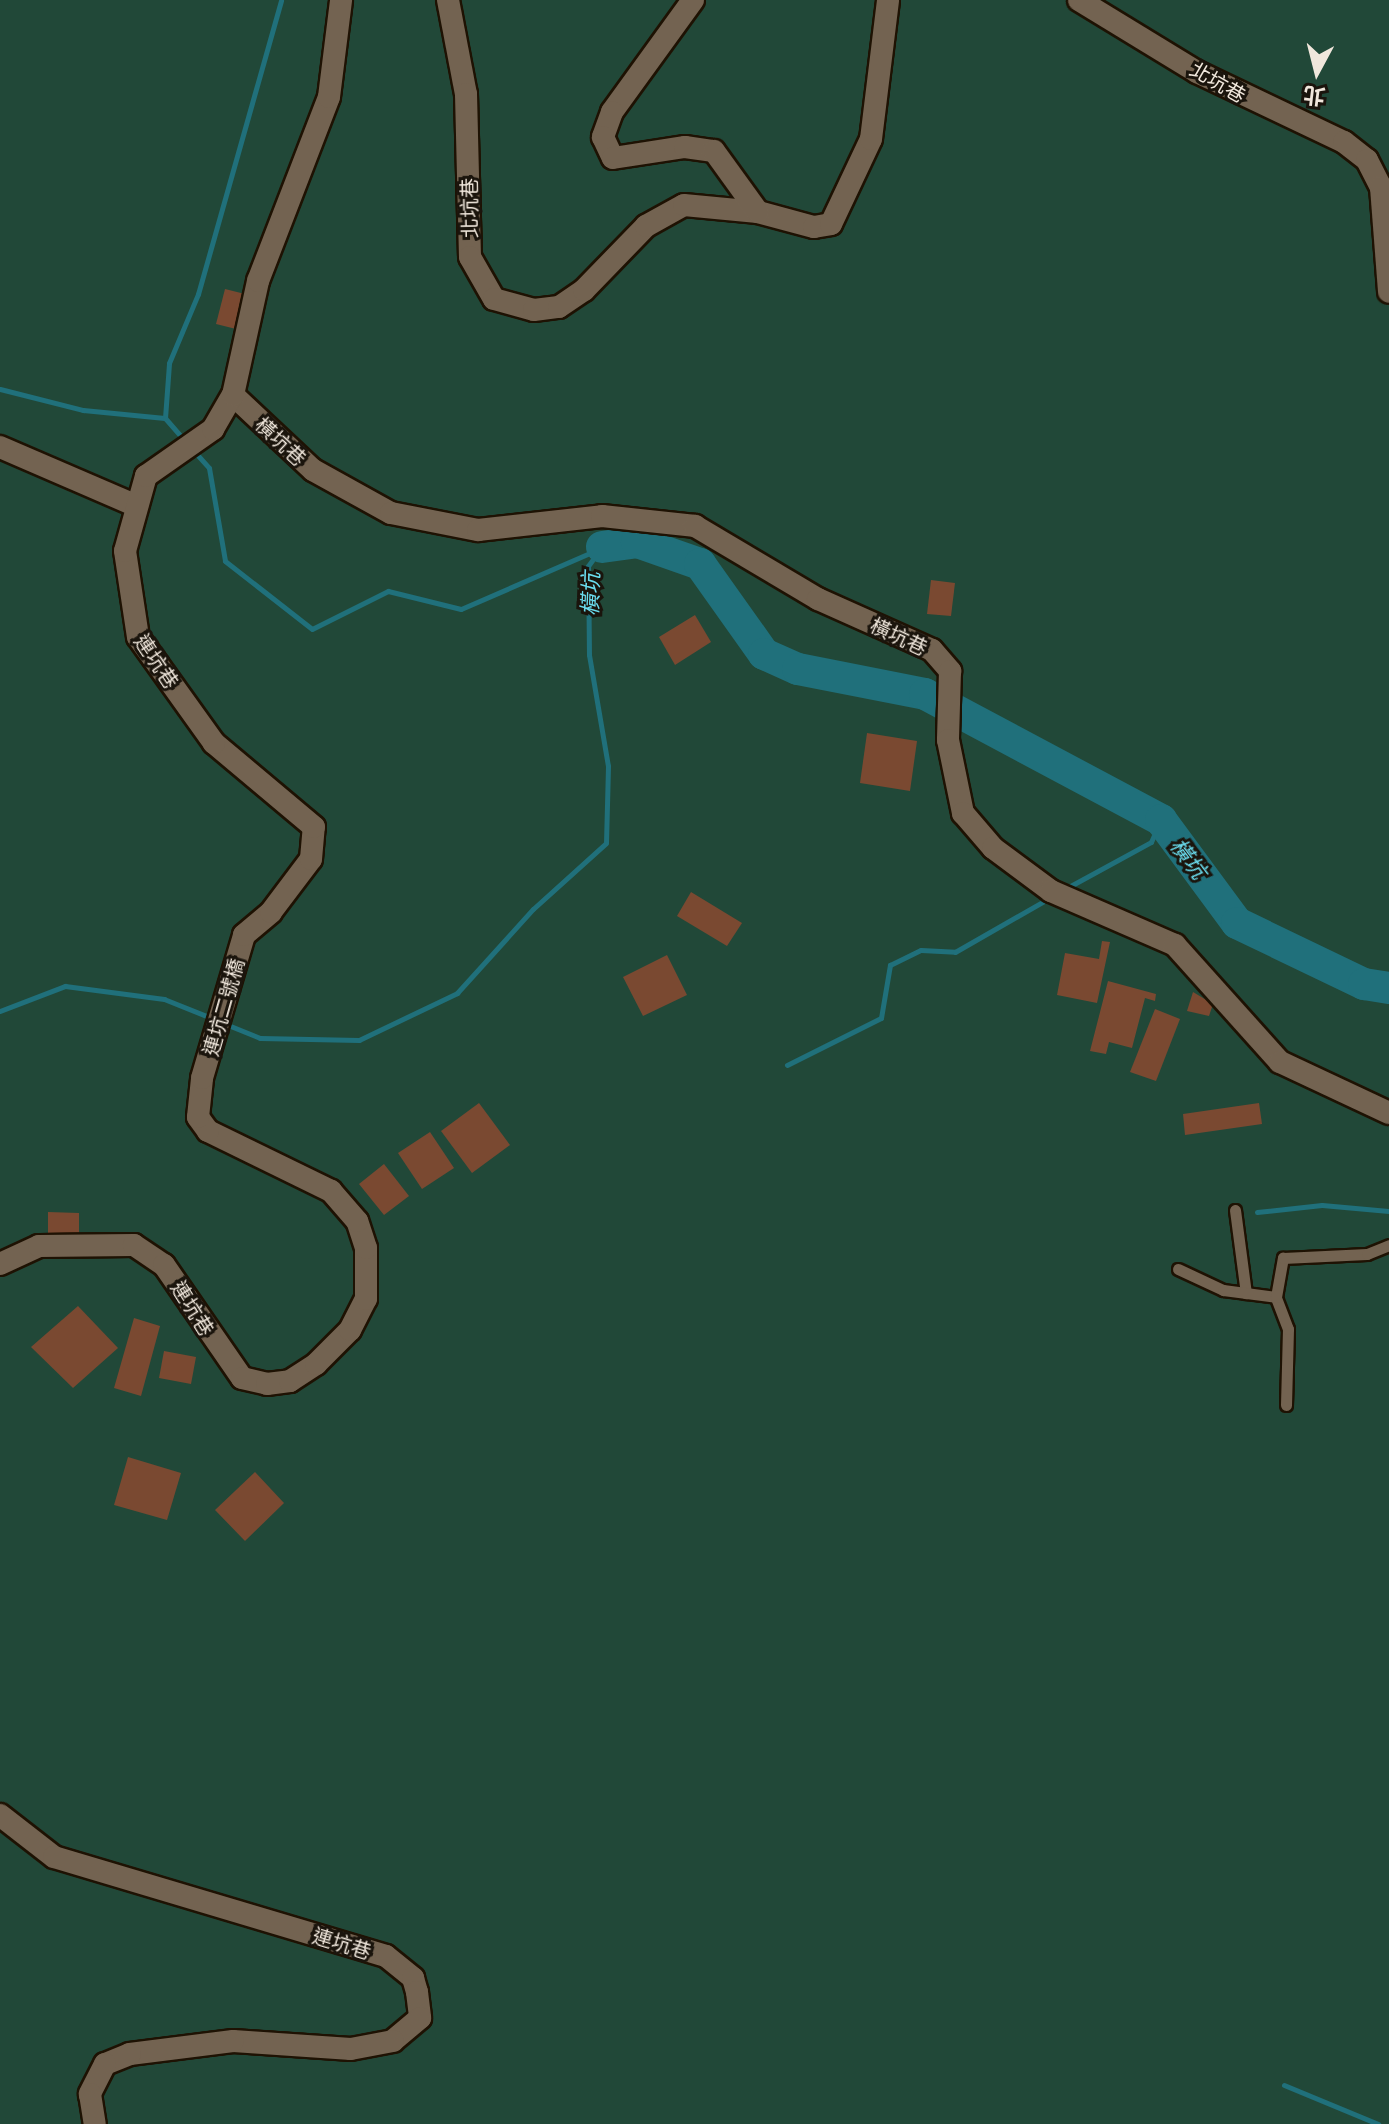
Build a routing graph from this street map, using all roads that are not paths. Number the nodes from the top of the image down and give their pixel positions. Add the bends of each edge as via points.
1 (341, 0) edge
2 (448, 0) edge
3 (693, 0) edge
4 (888, 0) edge
5 (1079, 0) edge
6 (1127, 0) edge
7 (1122, 22) junction
8 (758, 212) junction
9 (1389, 292) edge
10 (233, 395) junction
11 (0, 447) edge
12 (137, 506) junction
13 (244, 935) joint
14 (202, 1078) joint
15 (1389, 1113) edge
16 (1235, 1210) dead end
17 (1389, 1245) edge
18 (0, 1264) edge
19 (1178, 1269) dead end
20 (1246, 1293) junction
21 (1276, 1297) junction
22 (1286, 1405) dead end
23 (0, 1815) edge
24 (95, 2124) edge

1 - 10 street via 329,97 258,281
2 - 8 street, 北坑巷 via 466,94 470,257 494,299 521,308 559,307 612,265 659,215 684,205
3 - 8 street via 612,112 603,137 613,158 685,147 714,151
4 - 8 street, 北坑巷 via 871,139 831,224 814,227
5 - 7 street, 北坑巷
6 - 7 street
7 - 9 street, 北坑巷 via 1197,72 1344,142 1367,160 1381,187
10 - 12 street, 連坑巷 via 213,429 146,476
10 - 15 street, 橫坑巷 via 313,470 391,513 478,530 602,516 695,526 818,599 932,650 950,671 948,740 963,813 993,848 1051,891 1175,945 1280,1062
11 - 12 street
12 - 13 street, 連坑巷 via 125,551 138,637 214,743 314,827 311,859 271,912
13 - 14 street, 連坑二號橋
14 - 18 street, 連坑巷 via 198,1117 208,1131 309,1176 357,1221 366,1248 366,1299 350,1330 316,1364 290,1381 267,1384 242,1378 164,1265 134,1245 39,1246
16 - 20 lane
17 - 21 lane via 1367,1254 1283,1258
19 - 20 lane
20 - 21 lane
21 - 22 lane via 1288,1329
23 - 24 street, 連坑巷 via 54,1857 386,1956 413,1978 420,2018 393,2041 351,2049 233,2041 130,2054 105,2064 90,2094

